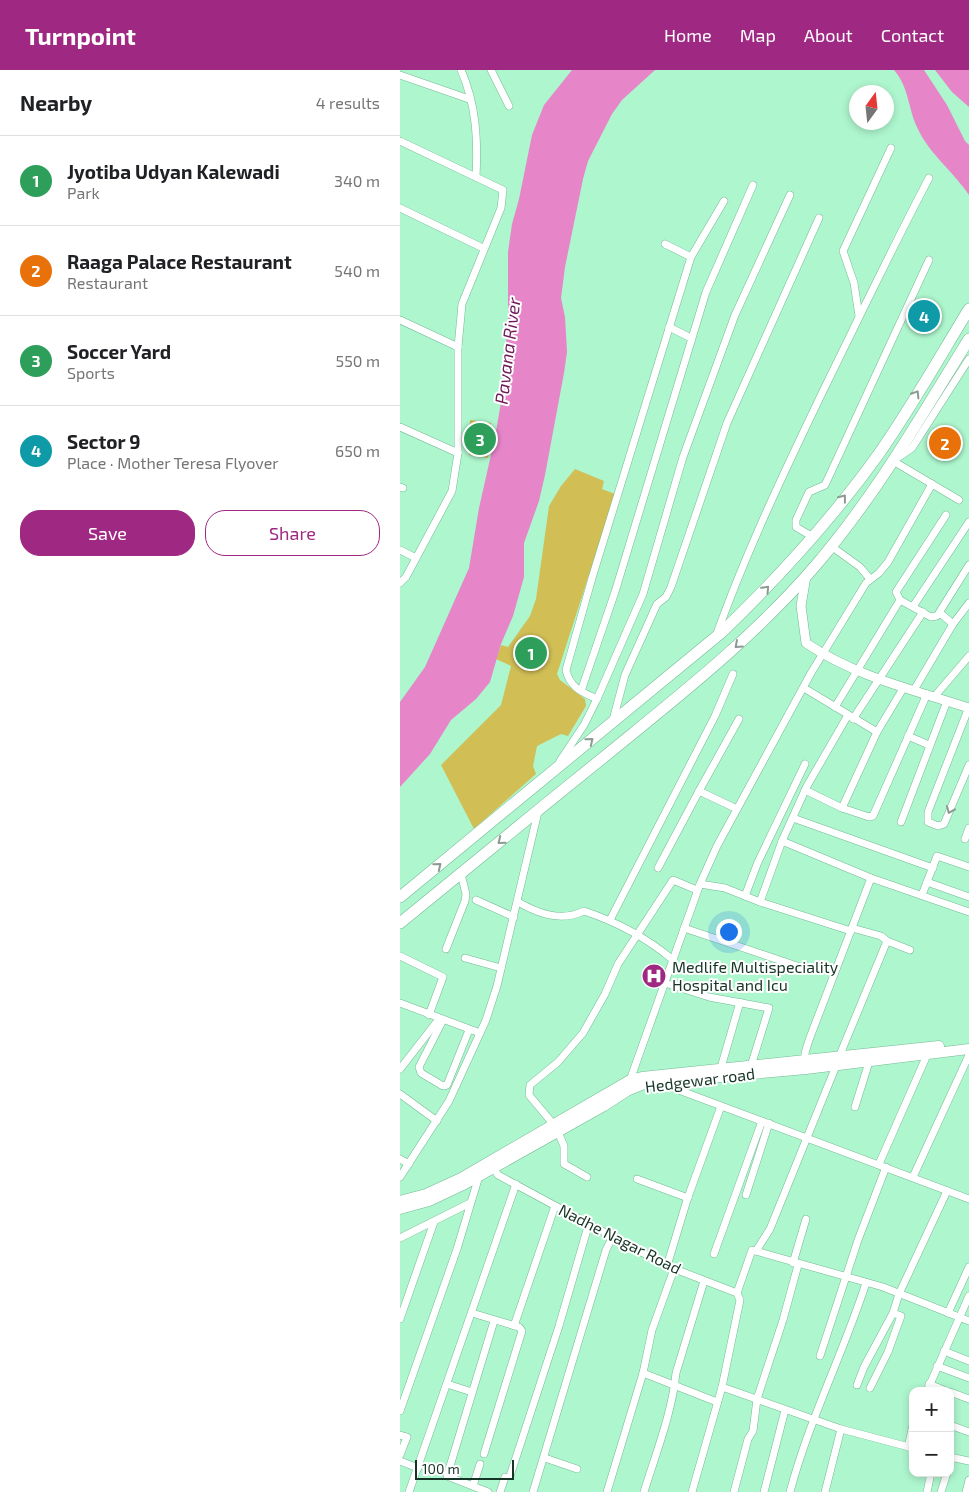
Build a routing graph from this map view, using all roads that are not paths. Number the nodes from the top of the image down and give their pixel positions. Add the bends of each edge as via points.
1 (461, 70) edge
2 (491, 70) edge
3 (400, 75) edge
4 (469, 98) junction
5 (509, 106) dead end
6 (400, 141) edge
7 (890, 148) dead end
8 (476, 177) junction
9 (929, 178) dead end
10 (753, 185) dead end
11 (790, 195) dead end
12 (724, 202) dead end
13 (400, 208) edge
14 (819, 218) dead end
15 (665, 244) dead end
16 (483, 248) junction
17 (691, 257) junction
18 (929, 260) dead end
19 (969, 309) edge
20 (859, 316) junction
21 (400, 320) edge
22 (669, 327) junction
23 (691, 338) junction
24 (969, 339) edge
25 (458, 347) junction
26 (969, 358) edge
27 (400, 427) edge
28 (458, 454) junction
29 (893, 461) junction
30 (932, 484) junction
31 (959, 500) dead end
32 (946, 515) dead end
33 (969, 522) edge
34 (813, 537) junction
35 (831, 546) junction
36 (400, 550) edge
37 (416, 558) junction
38 (969, 565) edge
39 (806, 575) junction
40 (870, 579) junction
41 (400, 583) edge
42 (900, 600) junction
43 (969, 603) edge
44 (752, 604) junction
45 (914, 605) junction
46 (923, 612) junction
47 (940, 613) junction
48 (766, 618) junction
49 (953, 624) junction
50 (714, 639) junction
51 (822, 654) junction
52 (969, 656) edge
53 (856, 671) junction
54 (732, 674) dead end
55 (879, 678) junction
56 (904, 687) junction
57 (804, 688) junction
58 (914, 690) junction
59 (581, 691) junction
60 (930, 696) junction
61 (596, 699) junction
62 (947, 701) junction
63 (834, 707) junction
64 (969, 708) edge
65 (850, 717) junction
66 (739, 719) dead end
67 (612, 723) junction
68 (877, 732) junction
69 (908, 736) junction
70 (930, 745) junction
71 (805, 764) dead end
72 (969, 765) edge
73 (555, 770) junction
74 (540, 782) junction
75 (699, 790) junction
76 (805, 790) junction
77 (552, 799) junction
78 (842, 808) junction
79 (737, 809) junction
80 (539, 810) junction
81 (793, 818) junction
82 (902, 822) dead end
83 (969, 828) edge
84 (965, 839) dead end
85 (782, 841) junction
86 (969, 867) edge
87 (658, 868) dead end
88 (933, 868) junction
89 (461, 874) junction
90 (872, 878) junction
91 (927, 882) junction
92 (699, 887) junction
93 (922, 895) junction
94 (745, 896) junction
95 (400, 897) edge
96 (969, 897) edge
97 (476, 900) dead end
98 (518, 902) junction
99 (760, 902) junction
100 (969, 912) edge
101 (514, 917) junction
102 (610, 920) junction
103 (400, 924) edge
104 (684, 928) junction
105 (851, 930) junction
106 (636, 935) junction
107 (887, 941) junction
108 (446, 948) dead end
109 (910, 950) dead end
110 (400, 956) edge
111 (464, 958) dead end
112 (673, 960) junction
113 (501, 968) junction
114 (809, 970) dead end
115 (665, 983) junction
116 (740, 1002) junction
117 (400, 1004) edge
118 (429, 1015) junction
119 (441, 1020) junction
120 (468, 1030) junction
121 (480, 1033) junction
122 (969, 1043) edge
123 (969, 1049) edge
124 (927, 1055) junction
125 (969, 1055) edge
126 (838, 1062) junction
127 (869, 1062) junction
128 (806, 1065) junction
129 (751, 1066) junction
130 (400, 1069) edge
131 (720, 1072) junction
132 (660, 1079) junction
133 (629, 1086) junction
134 (400, 1094) edge
135 (721, 1106) junction
136 (855, 1107) dead end
137 (437, 1121) junction
138 (766, 1122) junction
139 (556, 1128) junction
140 (806, 1139) junction
141 (400, 1159) edge
142 (409, 1164) junction
143 (491, 1165) junction
144 (882, 1166) junction
145 (479, 1176) junction
146 (400, 1177) edge
147 (587, 1177) dead end
148 (913, 1177) junction
149 (637, 1179) dead end
150 (516, 1184) junction
151 (947, 1191) junction
152 (746, 1196) dead end
153 (688, 1198) junction
154 (969, 1198) edge
155 (400, 1201) edge
156 (470, 1203) junction
157 (555, 1206) junction
158 (400, 1209) edge
159 (806, 1219) dead end
160 (434, 1222) junction
161 (588, 1223) junction
162 (613, 1236) junction
163 (400, 1238) edge
164 (756, 1252) junction
165 (714, 1254) dead end
166 (796, 1264) junction
167 (671, 1267) junction
168 (969, 1267) edge
169 (847, 1278) junction
170 (704, 1281) junction
171 (866, 1283) junction
172 (737, 1293) junction
173 (899, 1294) junction
174 (969, 1296) edge
175 (472, 1313) junction
176 (893, 1313) junction
177 (948, 1313) junction
178 (958, 1317) junction
179 (400, 1319) edge
180 (494, 1321) junction
181 (969, 1321) edge
182 (514, 1326) junction
183 (944, 1352) junction
184 (820, 1356) dead end
185 (969, 1361) edge
186 (937, 1366) junction
187 (643, 1373) junction
188 (969, 1378) edge
189 (447, 1384) junction
190 (857, 1385) dead end
191 (676, 1387) junction
192 (722, 1387) junction
193 (928, 1387) edge
194 (870, 1388) dead end
195 (472, 1392) junction
196 (954, 1393) edge
197 (757, 1399) junction
198 (969, 1399) edge
199 (717, 1402) junction
200 (785, 1410) junction
201 (400, 1411) edge
202 (814, 1420) junction
203 (954, 1426) edge
204 (841, 1429) junction
205 (969, 1432) edge
206 (400, 1435) edge
207 (909, 1448) edge
208 (484, 1454) dead end
209 (400, 1455) edge
210 (545, 1458) junction
211 (954, 1458) edge
212 (400, 1461) edge
213 (969, 1461) edge
214 (480, 1464) dead end
215 (418, 1468) junction
216 (577, 1469) dead end
217 (930, 1477) edge
218 (946, 1477) edge
219 (969, 1480) edge
220 (473, 1486) junction
221 (409, 1492) edge
222 (488, 1492) edge
223 (500, 1492) edge
224 (533, 1492) edge
225 (607, 1492) edge
226 (644, 1492) edge
227 (692, 1492) edge
228 (734, 1492) edge
229 (764, 1492) edge
230 (790, 1492) edge
231 (825, 1492) edge
232 (927, 1492) edge
233 (941, 1492) edge
234 (966, 1492) edge

1 - 4 street via 468,85
2 - 5 street
3 - 4 street
4 - 8 street via 473,104 477,132
6 - 8 street
7 - 20 street via 843,251 854,283
8 - 16 street via 503,190 501,208
9 - 20 street
10 - 23 street via 717,264
11 - 61 street via 735,315 683,457 642,594
12 - 17 street
13 - 16 street
14 - 67 street via 727,423 671,587 657,604 625,675
15 - 17 street
16 - 25 street via 462,304
17 - 22 street
18 - 34 street via 825,485 809,492 796,520 796,526
34 -> 19 main road via 891,436
20 - 50 street via 742,567
21 - 25 street
22 - 23 street
22 - 59 street via 567,663 569,682
23 - 59 street via 615,592
24 - 29 main road
25 - 28 street
26 - 29 street via 912,448
27 - 28 street
28 - 37 street via 452,491
29 - 30 street
29 - 35 main road
30 - 31 street
30 - 40 street via 888,562
32 - 42 street via 896,592
33 - 45 street
44 -> 34 main road
35 - 39 main road
35 - 40 street via 860,567
36 - 37 street
37 - 41 street
38 - 47 street
39 - 48 main road
39 - 51 street via 801,606 802,627 806,642
40 - 51 street
42 - 45 street
42 - 53 street
43 - 49 street
44 - 48 main road
44 - 50 main road
45 - 46 street
46 - 47 street via 934,617
46 - 55 street
47 - 49 street
48 -> 77 main road via 729,653
49 - 58 street
50 - 67 main road
51 - 53 street
51 - 57 street
52 - 60 street
53 - 55 street
53 - 63 street
54 - 102 street via 715,716
55 - 56 street
55 - 65 street
56 - 58 street
56 - 68 street
57 - 63 street
57 - 79 street
58 - 60 street
59 - 61 street
60 - 62 street
60 - 69 street
61 - 73 street via 584,725
62 - 64 street
62 - 70 street
63 - 65 street
72 -> 64 street via 944,824 938,826 928,822 926,816
65 - 68 street
65 - 76 street
66 - 75 street
73 -> 67 main road
68 - 78 street
69 - 70 street
69 - 78 street via 876,813 869,816
70 - 82 street
71 - 94 street
73 - 74 main road
74 - 77 main road
95 -> 74 main road
75 - 79 street
75 - 87 street
76 - 78 street
76 - 81 street
77 - 80 main road
79 - 92 street
80 -> 89 main road
80 - 98 street
81 - 85 street
81 - 88 street
83 - 84 street
85 - 90 street
85 - 99 street
86 - 88 street via 937,856
88 - 91 street
89 - 103 main road
89 - 108 street via 465,901
90 - 93 street
90 - 105 street
91 - 93 street
91 - 96 street
92 - 94 street via 725,888
92 - 104 street
92 - 106 street via 673,880
93 - 100 street
94 - 99 street
97 - 101 street
98 - 101 street
98 - 102 street via 535,912 551,916 572,917 584,911
99 - 105 street
101 - 113 street
102 - 106 street
104 - 112 street
104 - 114 street
105 - 107 street via 882,936
105 - 128 street via 809,1040
106 - 112 street
106 - 139 street via 583,1033 558,1062 530,1085 529,1095
107 - 109 street
107 - 126 street
110 - 118 street via 443,977
111 - 113 street
112 - 115 street
113 - 121 street
115 - 116 street via 709,997
115 - 133 street
116 - 129 street via 769,1008
116 - 131 street
117 - 118 street
118 - 119 street
119 - 120 street
119 - 120 street via 419,1067 421,1073 443,1086 447,1085
119 - 130 street
120 - 121 street
121 - 137 street
122 - 126 main road, Hedgewar road
123 - 124 main road, Hedgewar road
124 - 127 main road, Hedgewar road
124 - 144 street
125 - 148 street
126 - 127 main road, Hedgewar road
126 - 128 main road, Hedgewar road
126 - 140 street
127 - 136 street
128 - 129 main road, Hedgewar road
128 - 131 main road, Hedgewar road
129 - 131 main road, Hedgewar road
131 - 132 main road, Hedgewar road
132 - 133 main road, Hedgewar road
132 - 135 street
133 - 139 main road, Hedgewar road
134 - 137 street
135 - 138 street
135 - 153 street
137 - 142 street
138 - 140 street
138 - 152 street
138 - 165 street
139 - 143 main road, Hedgewar road
139 - 147 street via 564,1146 564,1164
140 - 144 street
140 - 164 street via 770,1229
141 - 142 street
142 - 146 street
143 - 145 main road, Hedgewar road
143 - 150 street, Nadhe Nagar Road via 498,1175
143 - 155 main road, Hedgewar road via 441,1188
144 - 148 street
144 - 169 street
145 - 156 street
145 - 158 main road, Hedgewar road via 429,1201
148 - 151 street
149 - 153 street
150 - 157 street, Nadhe Nagar Road
150 - 175 street
151 - 154 street
151 - 173 street
153 - 167 street
156 - 160 street
156 - 201 street
157 - 161 street, Nadhe Nagar Road
157 - 182 street
159 - 166 street
160 - 163 street
160 - 179 street
161 - 162 street, Nadhe Nagar Road
161 - 223 street via 559,1326 508,1477
162 - 167 street, Nadhe Nagar Road
162 - 210 street via 606,1250
164 - 166 street
164 - 172 street via 752,1250
166 - 169 street
166 - 197 street via 784,1320
167 - 170 street, Nadhe Nagar Road
167 - 187 street
168 - 177 street
169 - 171 street
169 - 184 street
170 - 172 street, Nadhe Nagar Road
170 - 191 street via 676,1373
171 - 173 street
171 - 202 street
172 - 192 street via 740,1300
173 - 176 street
173 - 177 street
174 - 178 street
175 - 180 street
175 - 189 street
176 - 190 street
176 - 194 street via 901,1316
177 - 178 street
178 - 181 street
178 - 183 street
180 - 182 street
180 - 195 street
182 - 208 street via 522,1332
183 - 185 street
183 - 186 street
186 - 188 street
186 - 193 street
187 - 191 street
187 - 225 street
189 - 195 street
189 - 215 street
191 - 199 street
191 - 226 street
192 - 197 street
192 - 199 street
195 - 220 street via 447,1476
196 - 198 street
197 - 200 street
197 - 228 street via 753,1431
199 - 227 street
200 - 202 street
200 - 229 street
202 - 204 street
202 - 230 street
203 - 205 street
204 - 207 street
204 - 231 street
206 - 209 street via 407,1438
210 - 216 street
210 - 224 street
211 - 213 street
212 - 215 street
214 - 220 street
215 - 221 street
217 - 232 street
218 - 233 street
219 - 234 street
220 - 222 street

